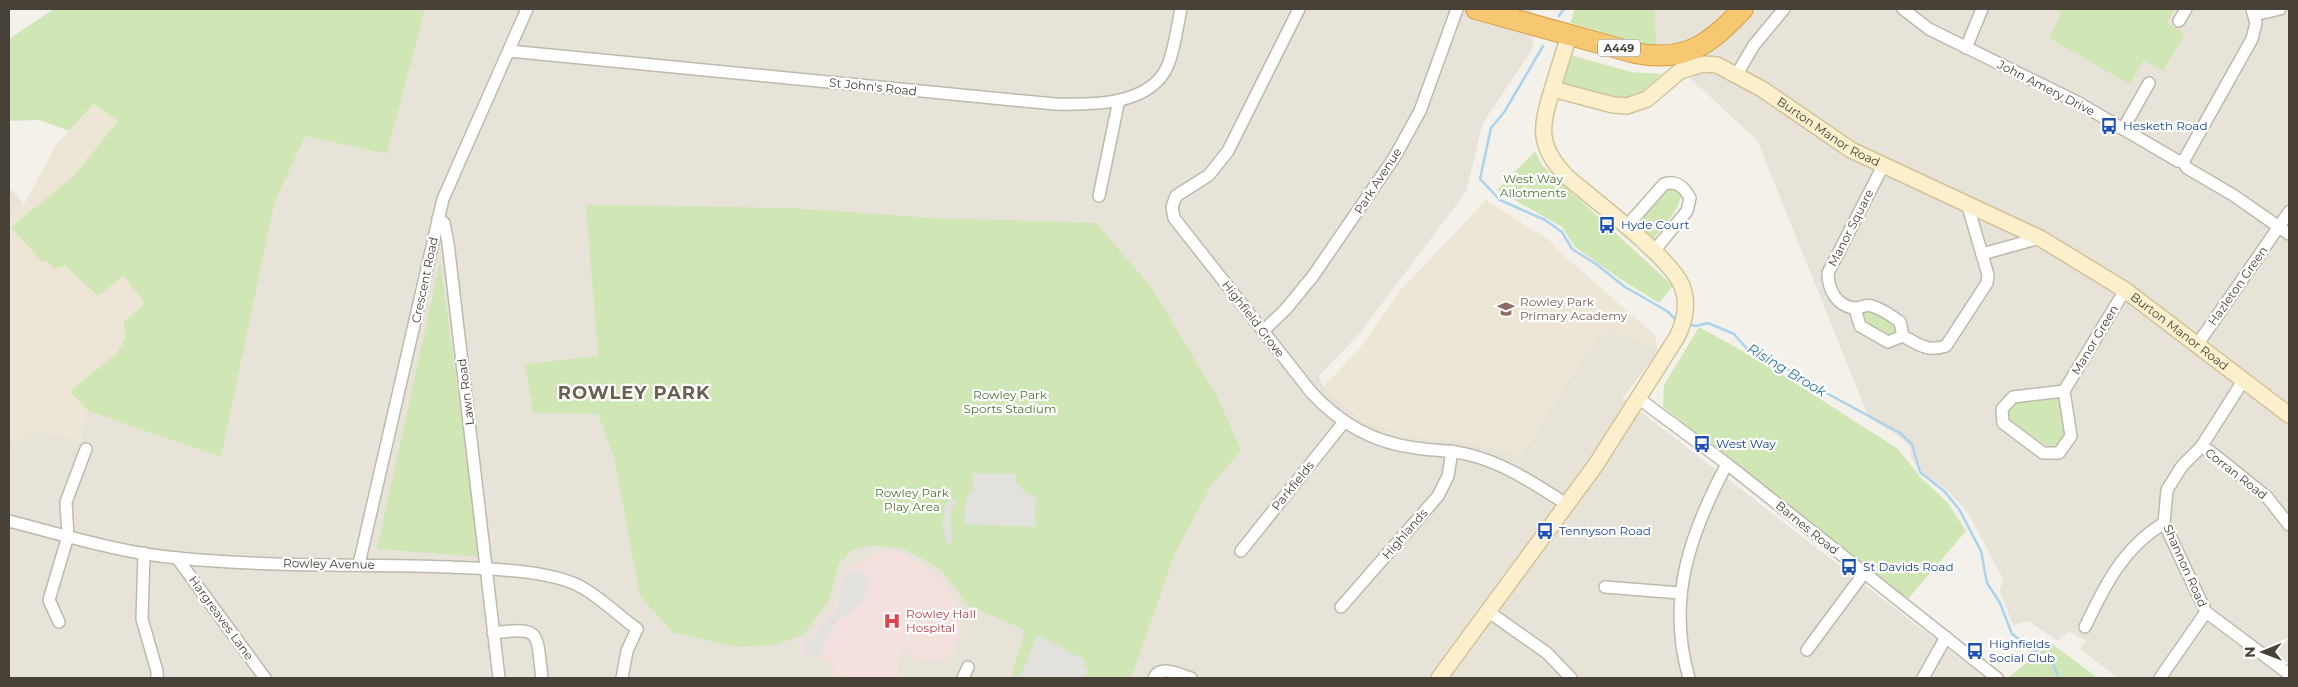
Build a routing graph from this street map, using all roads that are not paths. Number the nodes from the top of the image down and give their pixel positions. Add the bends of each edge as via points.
1 (528, 9) edge
2 (1181, 9) edge
3 (1299, 9) edge
4 (1457, 9) edge
5 (1476, 9) edge
6 (1743, 9) edge
7 (1784, 9) edge
8 (1902, 9) edge
9 (1982, 9) edge
10 (2186, 9) edge
11 (2280, 9) edge
12 (2253, 12) edge
13 (2179, 21) dead end
14 (1569, 35) junction
15 (1966, 48) junction
16 (509, 51) junction
17 (1737, 74) junction
18 (2149, 83) dead end
19 (1552, 89) junction
20 (1119, 100) junction
21 (2122, 129) junction
22 (2183, 162) junction
23 (1882, 166) junction
24 (1098, 196) dead end
25 (1968, 203) junction
26 (2289, 212) edge
27 (438, 218) junction
28 (1626, 227) junction
29 (2279, 227) junction
30 (2289, 234) edge
31 (2040, 238) junction
32 (1654, 252) junction
33 (1982, 254) junction
34 (2125, 290) junction
35 (1855, 308) junction
36 (1263, 331) junction
37 (1903, 336) junction
38 (2197, 345) junction
39 (2243, 381) junction
40 (2064, 391) junction
41 (1638, 398) junction
42 (2289, 415) edge
43 (1344, 422) junction
44 (2201, 447) junction
45 (86, 449) dead end
46 (1452, 451) junction
47 (1727, 464) junction
48 (1568, 505) junction
49 (9, 521) edge
50 (2164, 523) junction
51 (2289, 525) edge
52 (68, 536) junction
53 (1241, 551) dead end
54 (144, 553) junction
55 (177, 558) junction
56 (359, 564) junction
57 (487, 569) junction
58 (1864, 573) junction
59 (1605, 587) dead end
60 (1680, 592) junction
61 (1341, 608) dead end
62 (1490, 612) junction
63 (2206, 612) junction
64 (59, 622) dead end
65 (2085, 627) dead end
66 (493, 633) junction
67 (1946, 637) junction
68 (1807, 650) dead end
69 (968, 667) dead end
70 (2289, 674) edge
71 (157, 678) edge
72 (265, 678) edge
73 (499, 678) edge
74 (542, 678) edge
75 (622, 678) edge
76 (963, 678) edge
77 (1154, 678) edge
78 (1191, 678) edge
79 (1439, 678) edge
80 (1572, 678) edge
81 (1689, 678) edge
82 (1923, 678) edge
83 (1997, 678) edge
84 (2160, 678) edge

1 - 16 street, Crescent Road
2 - 20 street, St John's Road via 1163,74 1147,88
3 - 36 street, Highfield Grove via 1228,151 1209,175 1176,196 1172,207 1174,218
4 - 36 street, Park Avenue via 1420,111 1394,158 1313,276
5 - 14 highway, A449
6 - 14 highway, A449 via 1706,44 1670,56 1635,52
7 - 17 street via 1754,45
8 - 15 street, John Amery Drive via 1929,29
9 - 15 street
10 - 13 street
11 - 12 street
12 - 22 street via 2256,23 2252,39
14 - 19 street
15 - 21 street, John Amery Drive via 2078,102
16 - 20 street, St John's Road via 1055,104
16 - 27 street, Crescent Road via 451,181
17 - 19 street, Burton Manor Road via 1717,65 1692,66 1680,71 1647,98 1627,106
17 - 23 street, Burton Manor Road via 1851,150
18 - 21 street
19 - 28 street via 1543,124 1549,155 1566,176
20 - 24 street
21 - 22 street, John Amery Drive
22 - 29 street, John Amery Drive via 2187,168
23 - 25 street, Burton Manor Road
23 - 35 street, Manor Square via 1828,273 1831,292 1841,304
25 - 31 street, Burton Manor Road
25 - 33 street
26 - 29 street, Hazleton Green
27 - 56 street, Crescent Road
27 - 57 street, Lawn Road via 444,223 448,244
28 - 32 street
28 - 32 street via 1664,184 1677,183 1685,190 1690,198 1688,210
29 - 30 street, John Amery Drive
29 - 38 street, Hazleton Green
31 - 33 street
31 - 34 street, Burton Manor Road
32 - 41 street via 1680,280 1685,297 1683,322
33 - 37 street, Manor Square via 1987,283 1946,346 1937,350 1925,349
34 - 38 street, Burton Manor Road
34 - 40 street, Manor Green
35 - 37 street, Manor Square via 1875,307 1900,322
35 - 37 street via 1860,326 1888,342
36 - 43 street, Highfield Grove via 1311,392
38 - 39 street, Burton Manor Road
39 - 42 street, Burton Manor Road
39 - 44 street, Shannon Road
40 - 40 street via 2012,397 2002,410 2003,423 2042,453 2059,454 2071,436
41 - 47 street, Barnes Road
41 - 48 street
43 - 46 street, Highfield Grove via 1368,436 1390,443
43 - 53 street, Parkfields
44 - 50 street, Shannon Road via 2182,466 2167,490
44 - 51 street, Corran Road via 2267,497
45 - 52 street via 66,502
46 - 48 street, Highfield Grove via 1510,469
46 - 61 street, Highlands via 1446,483 1438,496
47 - 58 street, Barnes Road
47 - 60 street via 1706,504 1685,562
48 - 62 street
49 - 52 street, Rowley Avenue
50 - 63 street, Shannon Road
50 - 65 street via 2149,533 2117,565
52 - 54 street, Rowley Avenue
52 - 64 street via 49,600
54 - 55 street, Rowley Avenue
54 - 71 street via 142,619
55 - 56 street, Rowley Avenue
55 - 72 street, Hargreaves Lane
56 - 57 street, Rowley Avenue
57 - 66 street, Lawn Road
57 - 75 street, Rowley Avenue via 549,576 582,588 637,629 627,650
58 - 67 street, Barnes Road
58 - 68 street
59 - 60 street
60 - 81 street via 1684,661
62 - 79 street
62 - 80 street via 1547,653
63 - 70 street, Shannon Road
63 - 84 street
66 - 73 street, Lawn Road
66 - 74 street via 518,629 534,634
67 - 82 street
67 - 83 street, Barnes Road
69 - 76 street
77 - 78 street via 1166,670

